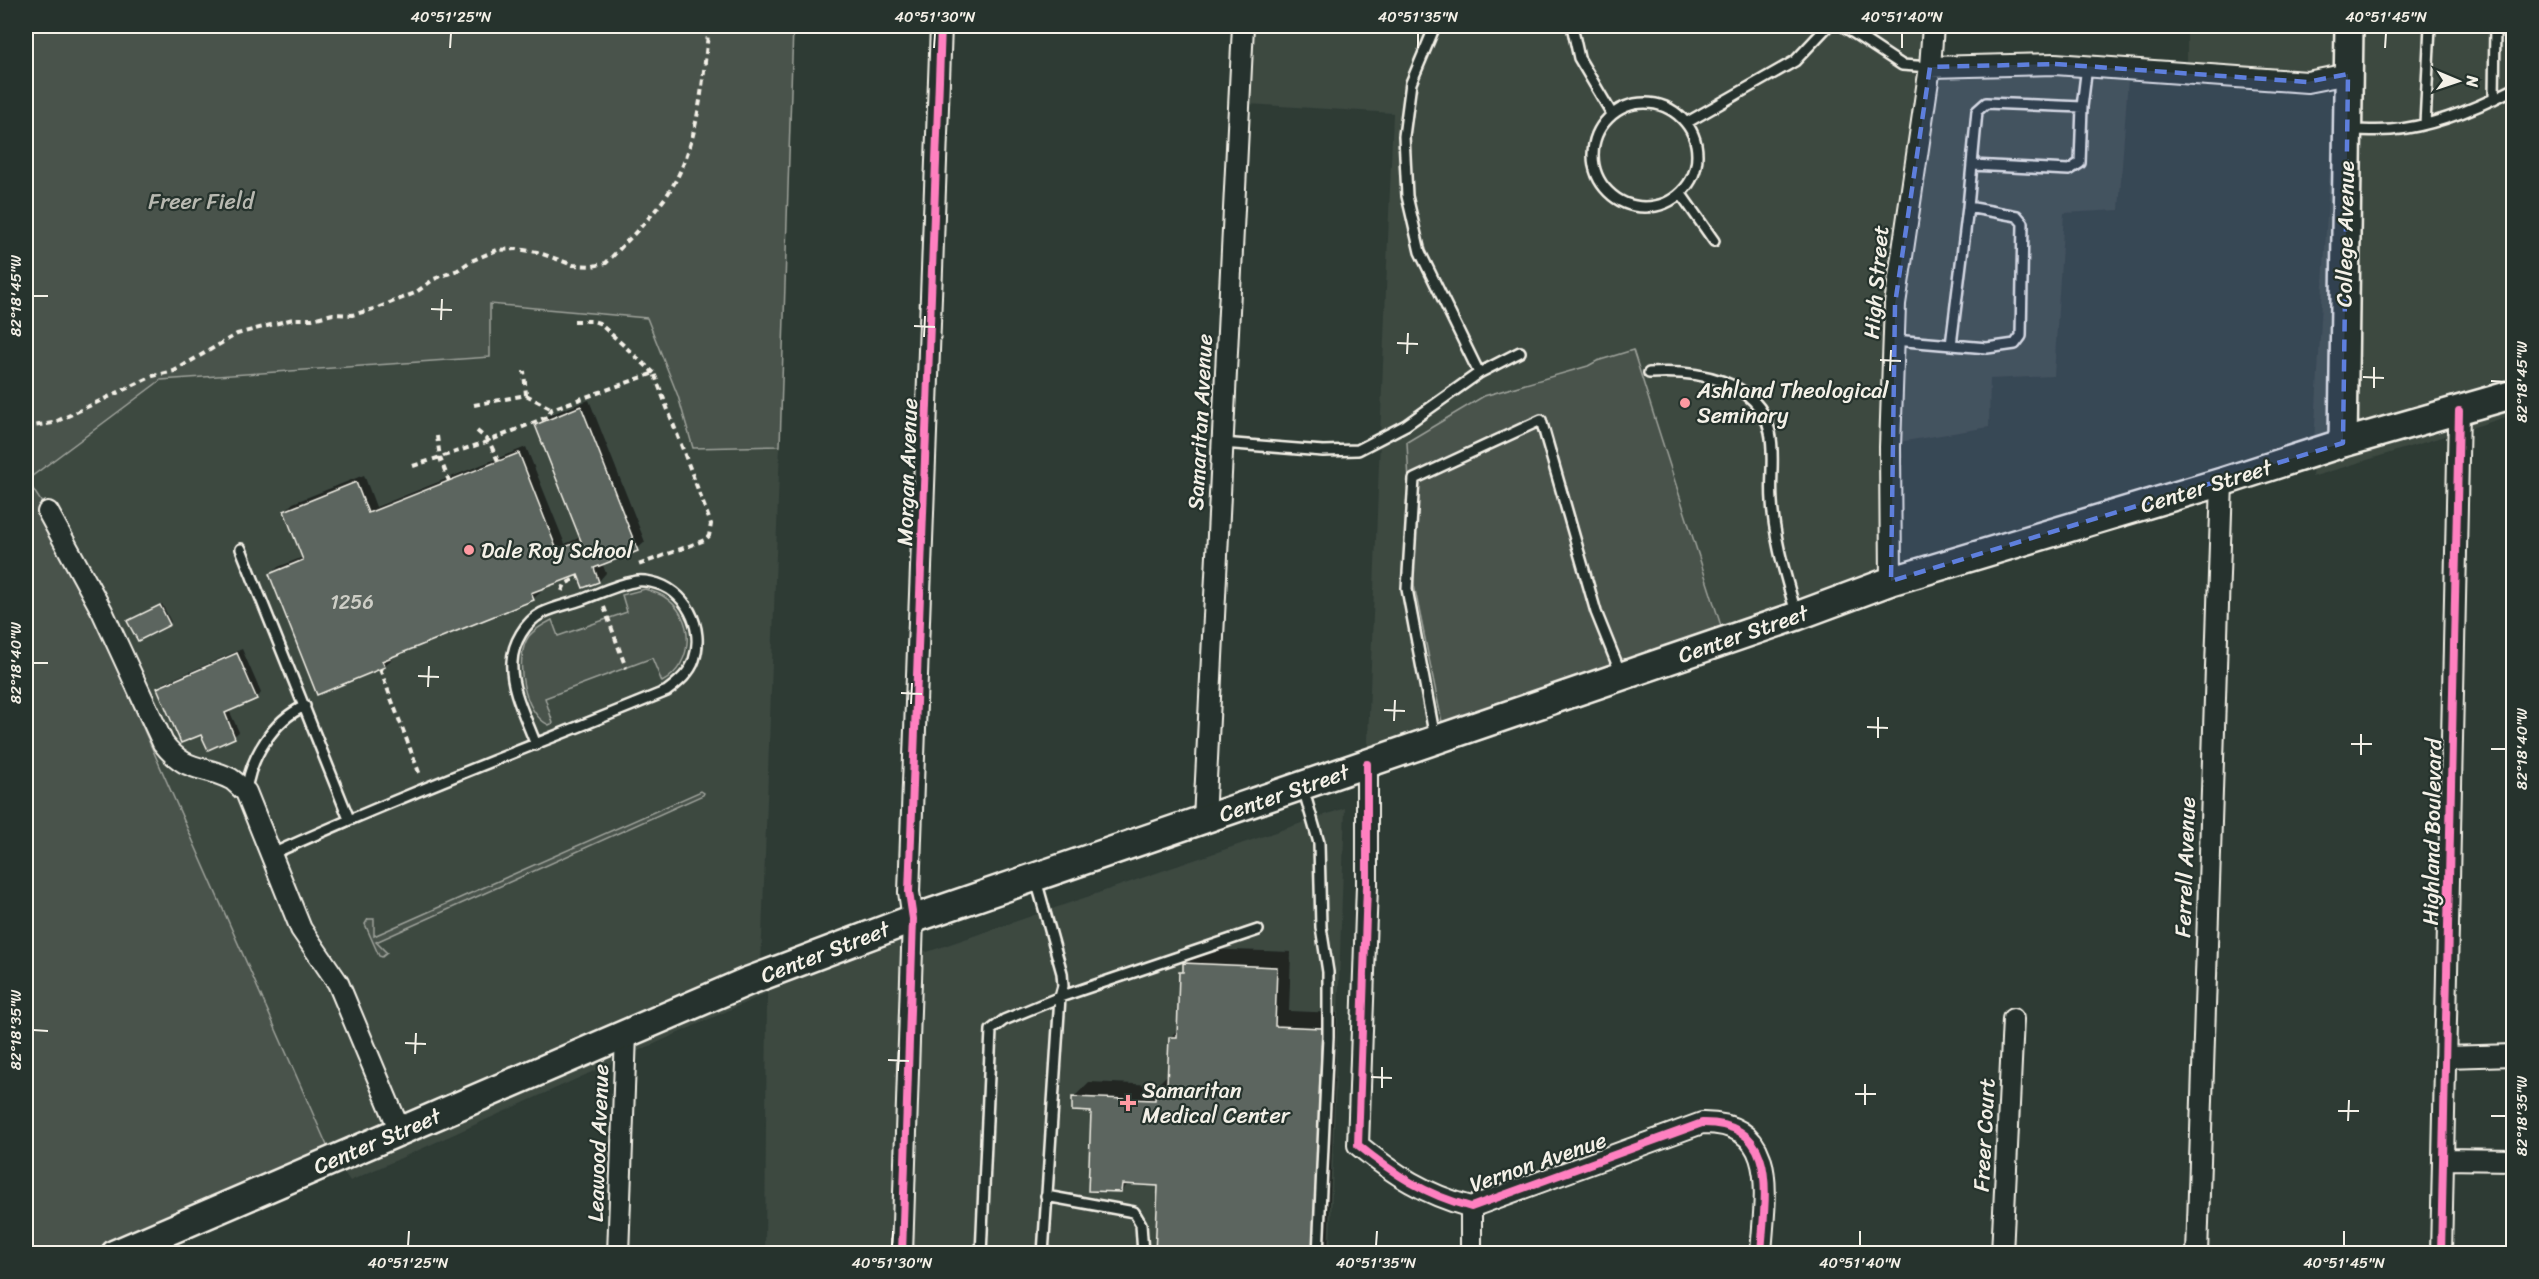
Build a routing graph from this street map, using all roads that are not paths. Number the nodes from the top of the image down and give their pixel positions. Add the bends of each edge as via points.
1 (941, 26) edge
2 (1243, 26) edge
3 (1435, 26) edge
4 (1572, 26) edge
5 (1828, 26) edge
6 (1843, 26) edge
7 (1933, 26) edge
8 (2349, 26) edge
9 (2430, 26) edge
10 (2495, 26) edge
11 (2087, 66) junction
12 (1930, 67) junction
13 (2348, 74) junction
14 (2514, 89) edge
15 (2494, 99) junction
16 (2082, 107) junction
17 (1612, 114) junction
18 (1686, 123) junction
19 (2425, 124) junction
20 (2346, 130) junction
21 (1972, 165) junction
22 (1681, 194) junction
23 (1968, 207) junction
24 (1714, 241) dead end
25 (1894, 340) junction
26 (1951, 345) junction
27 (1520, 352) dead end
28 (1479, 373) junction
29 (1649, 373) dead end
30 (2514, 394) edge
31 (2459, 411) junction
32 (1222, 443) junction
33 (2343, 443) junction
34 (2222, 482) junction
35 (48, 512) dead end
36 (241, 549) dead end
37 (1891, 581) junction
38 (1797, 616) junction
39 (1622, 676) junction
40 (305, 706) junction
41 (1435, 740) junction
42 (536, 745) junction
43 (1367, 764) junction
44 (1302, 786) junction
45 (246, 792) junction
46 (349, 819) junction
47 (1204, 820) junction
48 (272, 854) junction
49 (1035, 878) junction
50 (913, 919) junction
51 (1258, 930) dead end
52 (1060, 997) junction
53 (2013, 1019) dead end
54 (626, 1034) junction
55 (2514, 1055) edge
56 (2445, 1057) junction
57 (400, 1131) junction
58 (2443, 1159) junction
59 (2514, 1160) edge
60 (1046, 1196) junction
61 (1471, 1207) junction
62 (115, 1254) edge
63 (618, 1254) edge
64 (902, 1254) edge
65 (981, 1254) edge
66 (1043, 1254) edge
67 (1143, 1254) edge
68 (1318, 1254) edge
69 (1472, 1254) edge
70 (1761, 1254) edge
71 (2002, 1254) edge
72 (2197, 1254) edge
73 (2441, 1254) edge

1 - 50 street, Morgan Avenue via 909,892
2 - 32 street, Samaritan Avenue
3 - 28 lane via 1411,83 1404,136 1407,196 1420,252
4 - 17 lane via 1579,58
5 - 18 lane via 1795,61
6 - 12 lane via 1902,65
7 - 12 street, High Street
8 - 13 main road, College Avenue
9 - 19 lane
10 - 15 lane
11 - 12 street via 2022,63
11 - 13 street via 2307,82
11 - 16 lane
12 - 25 street, High Street via 1906,219
13 - 20 main road, College Avenue
14 - 15 lane
15 - 19 lane
16 - 21 lane via 1986,103 1977,111
16 - 21 lane via 2080,163 2069,170
17 - 18 lane via 1632,104 1652,103 1669,108
17 - 22 lane via 1601,125 1594,141 1596,176 1603,188 1630,206 1653,208
18 - 22 lane via 1696,145 1697,159 1691,180
19 - 20 lane via 2392,130
20 - 33 main road, College Avenue
21 - 23 lane
22 - 24 lane
23 - 26 lane
23 - 26 lane via 2017,216 2023,223 2021,336 2014,344 1987,348
25 - 26 lane
25 - 37 street, High Street
27 - 28 lane
28 - 32 lane via 1406,425 1358,450
29 - 38 lane via 1678,371 1732,384 1762,413 1771,434 1772,500 1779,550
30 - 31 main road, Center Street
31 - 33 main road, Center Street
31 - 56 street, Highland Boulevard
32 - 47 street, Samaritan Avenue
33 - 34 main road, Center Street
34 - 37 main road, Center Street
34 - 72 street, Ferrell Avenue
35 - 45 street via 102,611 163,743 183,762 232,779
36 - 40 lane
37 - 38 main road, Center Street
38 - 39 main road, Center Street
39 - 41 main road, Center Street
39 - 41 lane via 1596,612 1541,420 1413,479 1407,589
40 - 45 lane via 289,713 276,728 251,768
40 - 46 lane
41 - 43 main road, Center Street
42 - 42 lane via 667,691 683,678 694,661 697,642 694,619 685,603 671,590 652,582 635,581 542,614 526,627 516,644 513,679
42 - 46 lane
43 - 44 main road, Center Street
43 - 61 street, Vernon Avenue via 1358,1145 1395,1175 1449,1201
44 - 47 main road, Center Street
44 - 68 lane via 1319,843 1321,927 1328,972
45 - 48 street
46 - 48 lane
47 - 49 main road, Center Street
48 - 57 street via 301,929 338,983
49 - 50 main road, Center Street
49 - 52 lane via 1062,973
50 - 54 main road, Center Street via 746,982
50 - 64 street, Morgan Avenue
51 - 52 lane
52 - 60 lane
52 - 65 lane via 1004,1020 991,1030
53 - 71 street, Freer Court
54 - 57 main road, Center Street
54 - 63 street, Leawood Avenue
55 - 56 street
56 - 58 street, Highland Boulevard
57 - 62 main road, Center Street
58 - 59 street
58 - 73 street, Highland Boulevard
60 - 66 lane
60 - 67 lane via 1134,1212 1141,1224
61 - 69 street
61 - 70 street, Vernon Avenue via 1702,1123 1722,1123 1736,1128 1754,1143 1763,1166

